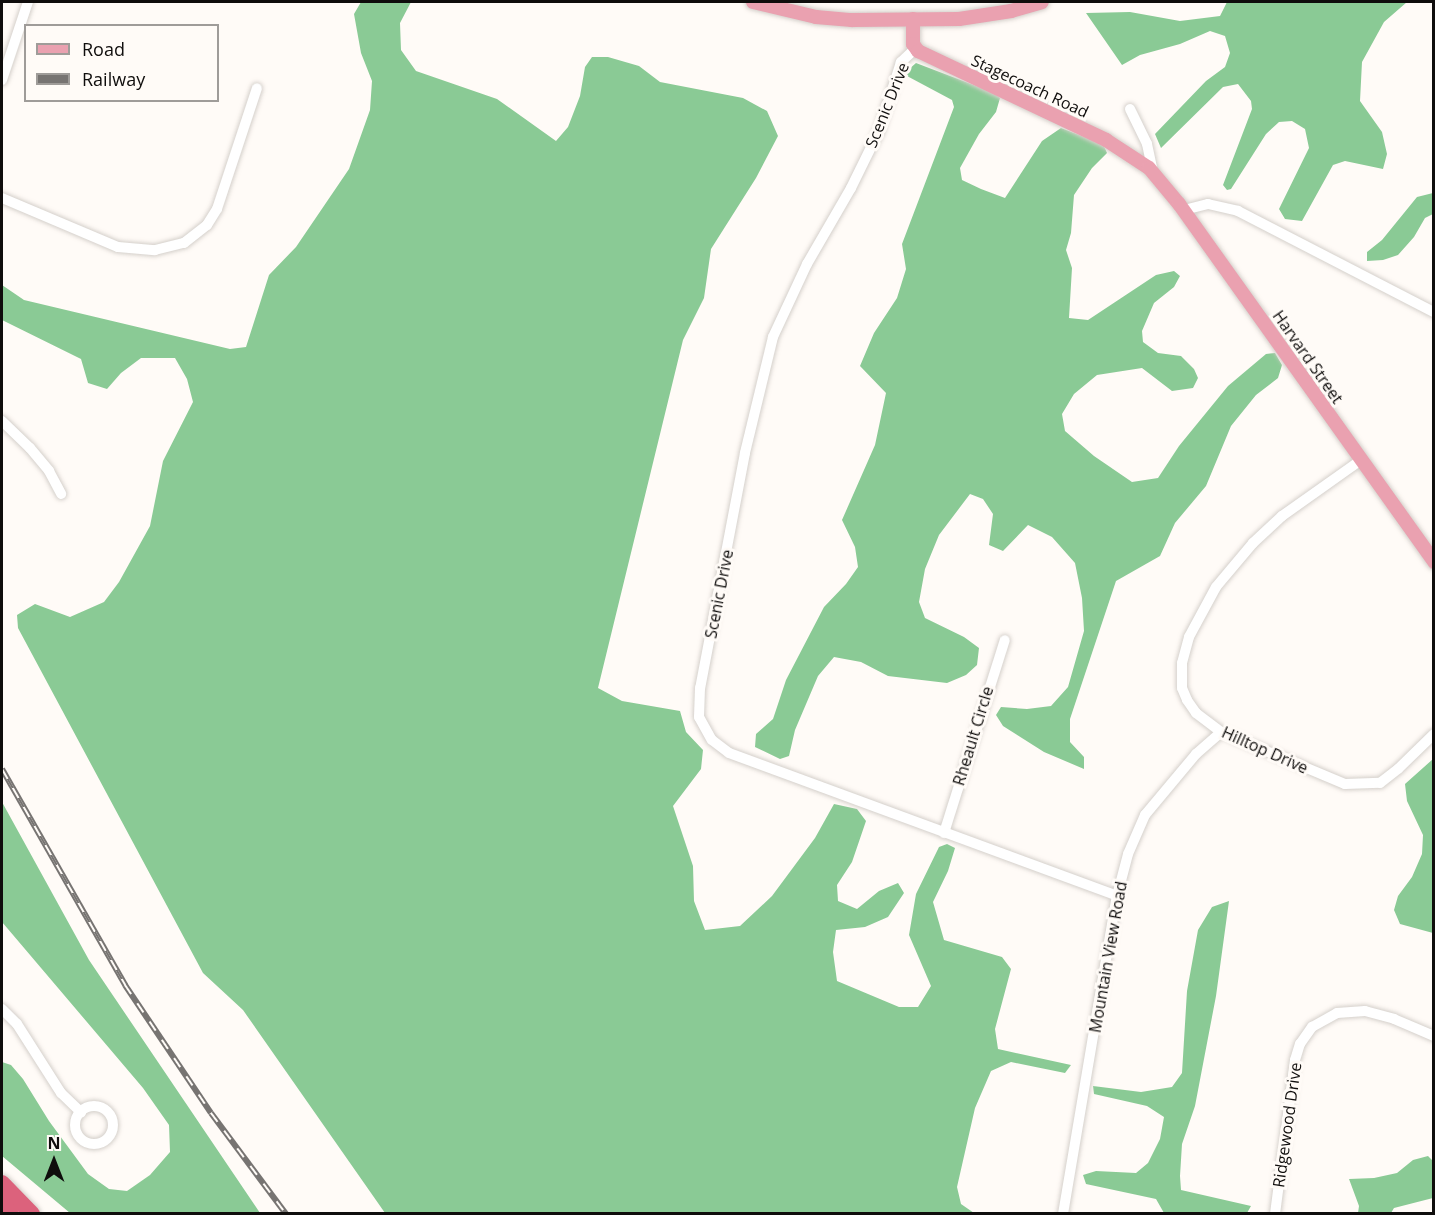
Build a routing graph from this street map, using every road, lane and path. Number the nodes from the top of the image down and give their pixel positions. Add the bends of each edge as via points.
1 (28, 2) edge
2 (753, 2) edge
3 (1041, 2) edge
4 (913, 19) junction
5 (916, 48) junction
6 (2, 80) edge
7 (257, 88) dead end
8 (1130, 109) dead end
9 (1153, 173) junction
10 (2, 198) edge
11 (1184, 210) junction
12 (1434, 312) edge
13 (2, 421) edge
14 (1361, 460) junction
15 (61, 494) dead end
16 (1434, 562) edge
17 (1005, 640) dead end
18 (1221, 732) junction
19 (1434, 734) edge
20 (944, 833) junction
21 (1117, 896) junction
22 (2, 1009) edge
23 (1434, 1036) edge
24 (81, 1112) dead end
25 (2, 1184) edge
26 (2, 1203) edge
27 (11, 1214) edge
28 (32, 1214) edge
29 (1063, 1214) edge
30 (1275, 1214) edge

1 - 6 street
2 - 4 main road via 816,17
3 - 4 main road via 982,16
4 - 5 main road
5 - 9 main road, Stagecoach Road via 1106,140
5 - 20 street, Scenic Drive via 901,62 879,131 773,337 745,453 698,707 706,732 724,750
7 - 10 street via 217,209 196,236 184,243 144,250 111,245
8 - 9 street via 1147,144
9 - 11 main road, Harvard Street
11 - 12 street via 1208,204 1238,211
11 - 14 main road, Harvard Street
13 - 15 street via 49,471
14 - 16 main road, Harvard Street
14 - 18 street, Hilltop Drive via 1282,516 1232,566 1205,604 1184,652 1182,688 1196,713
17 - 20 street, Rheault Circle
18 - 19 street, Hilltop Drive via 1344,784 1359,786 1380,783
18 - 21 street, Mountain View Road via 1196,754 1145,815 1135,834
20 - 21 street, Scenic Drive
21 - 29 street, Mountain View Road
22 - 24 street via 17,1024 61,1094
23 - 30 street, Ridgewood Drive via 1365,1011 1337,1013 1312,1027 1295,1060
25 - 28 highway
26 - 27 highway

